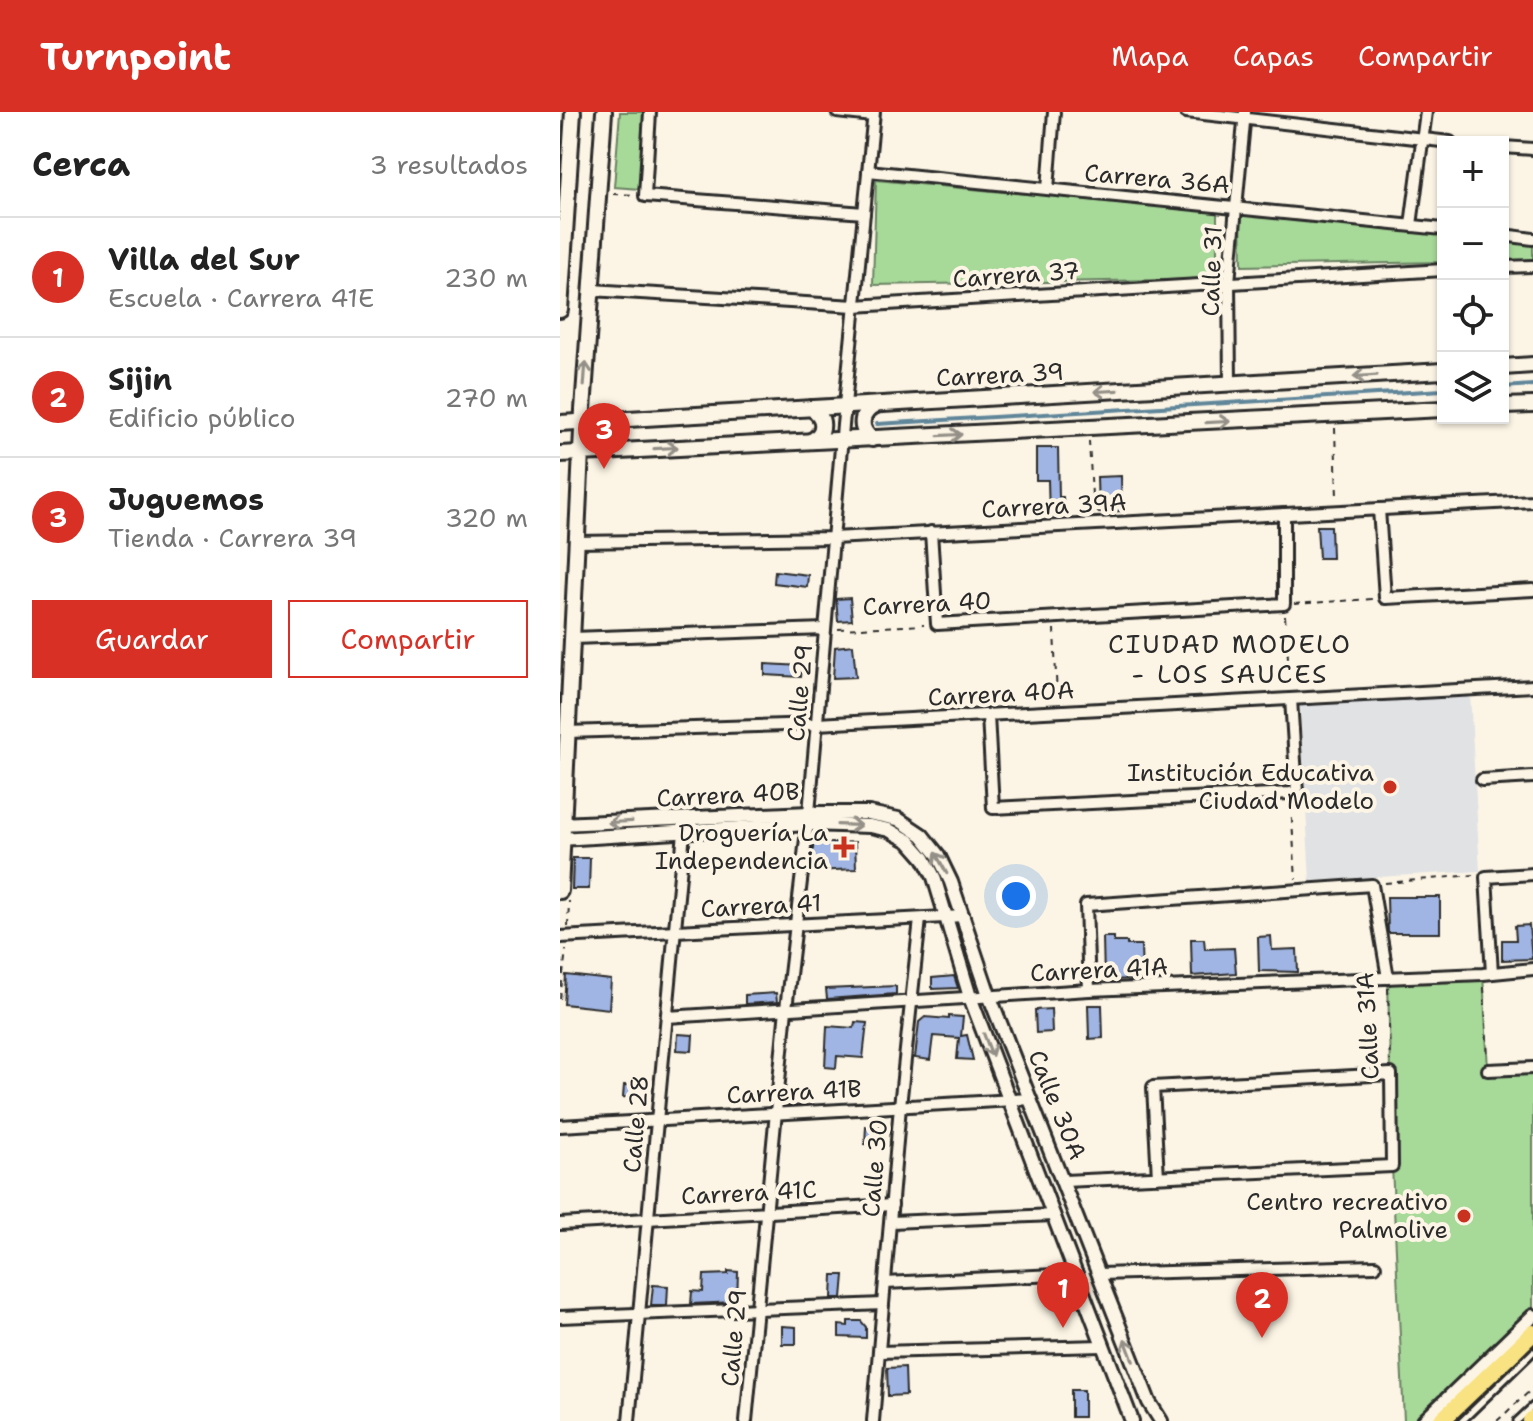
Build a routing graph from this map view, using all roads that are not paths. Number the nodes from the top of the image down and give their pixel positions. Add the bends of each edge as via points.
1 (573, 112) edge
2 (604, 112) edge
3 (650, 112) edge
4 (837, 112) edge
5 (1054, 112) edge
6 (1186, 112) edge
7 (1426, 112) edge
8 (874, 114) edge
9 (1245, 115) edge
10 (1422, 140) junction
11 (1437, 141) edge
12 (1509, 147) edge
13 (1533, 149) edge
14 (868, 171) junction
15 (1048, 189) junction
16 (1235, 206) junction
17 (864, 213) junction
18 (1411, 225) junction
19 (1437, 228) edge
20 (1509, 236) edge
21 (1533, 239) edge
22 (1533, 266) edge
23 (1509, 267) edge
24 (1437, 270) edge
25 (1229, 282) junction
26 (591, 290) junction
27 (561, 291) edge
28 (855, 306) junction
29 (560, 310) edge
30 (1533, 365) edge
31 (1509, 367) edge
32 (1437, 371) edge
33 (1230, 383) junction
34 (876, 405) junction
35 (1533, 405) edge
36 (845, 406) junction
37 (1509, 406) edge
38 (811, 408) junction
39 (1437, 409) edge
40 (582, 422) junction
41 (560, 423) edge
42 (872, 439) junction
43 (842, 440) junction
44 (811, 441) junction
45 (581, 452) junction
46 (560, 454) edge
47 (1533, 501) edge
48 (1379, 509) junction
49 (1284, 514) junction
50 (931, 532) junction
51 (833, 538) junction
52 (577, 542) junction
53 (1533, 590) edge
54 (825, 629) junction
55 (573, 638) junction
56 (1533, 686) edge
57 (1291, 699) junction
58 (988, 715) junction
59 (817, 724) junction
60 (567, 732) junction
61 (1533, 777) edge
62 (1482, 780) dead end
63 (809, 818) junction
64 (898, 819) joint
65 (889, 830) joint
66 (561, 832) edge
67 (684, 832) junction
68 (1533, 874) edge
69 (565, 892) edge
70 (964, 916) junction
71 (948, 917) junction
72 (920, 919) junction
73 (796, 925) junction
74 (675, 931) junction
75 (564, 936) edge
76 (1533, 969) edge
77 (1487, 973) junction
78 (1388, 978) junction
79 (1089, 990) junction
80 (989, 995) junction
81 (970, 997) junction
82 (910, 1001) junction
83 (786, 1009) junction
84 (667, 1017) junction
85 (1533, 1068) edge
86 (1488, 1070) road end
87 (1031, 1099) junction
88 (1009, 1100) junction
89 (900, 1106) junction
90 (776, 1113) junction
91 (657, 1120) junction
92 (560, 1126) edge
93 (1158, 1177) junction
94 (1064, 1181) junction
95 (892, 1205) junction
96 (767, 1212) junction
97 (1054, 1215) junction
98 (648, 1219) junction
99 (891, 1222) junction
100 (560, 1224) edge
101 (1375, 1266) dead end
102 (1077, 1274) junction
103 (1100, 1274) junction
104 (885, 1283) junction
105 (883, 1304) junction
106 (757, 1309) junction
107 (639, 1314) junction
108 (1533, 1316) edge
109 (560, 1317) edge
110 (1533, 1333) edge
111 (1102, 1346) junction
112 (879, 1352) junction
113 (1533, 1352) edge
114 (1533, 1406) edge
115 (629, 1421) edge
116 (746, 1421) edge
117 (873, 1421) edge
118 (1132, 1421) edge
119 (1161, 1421) edge
120 (1424, 1421) edge
121 (1441, 1421) edge
122 (1462, 1421) edge
123 (1517, 1421) edge

1 - 27 main road
2 - 26 main road
3 - 17 street via 645,196
4 - 8 street
5 - 15 street
6 - 9 street
7 - 10 street
8 - 14 street, Calle 29
9 - 10 street
9 - 16 street, Calle 31
10 - 11 street
10 - 18 street
12 - 13 street
14 - 15 street, Carrera 36A
14 - 17 street, Calle 29
15 - 16 street, Carrera 36A
16 - 18 street, Carrera 36A
16 - 25 street, Calle 31
17 - 28 street, Calle 29
18 - 19 street, Carrera 36A
20 - 21 street
22 - 23 street
24 - 25 street, Carrera 37
25 - 28 street, Carrera 37
25 - 33 street, Calle 31
26 - 28 street, Carrera 37
40 -> 26 main road
27 - 29 main road
28 - 36 street, Calle 29
30 - 31 main road
32 -> 33 main road, Carrera 39
33 -> 34 main road, Carrera 39
34 - 36 main road, Carrera 39
34 - 42 main road via 862,423
35 - 37 main road
36 - 38 main road, Carrera 39
36 - 43 street, Calle 29
38 - 40 main road, Carrera 39
38 - 44 main road via 823,425
42 -> 39 main road
40 - 41 main road, Carrera 39
40 - 45 main road
42 - 43 main road
43 - 44 main road
43 - 51 street, Calle 29
45 -> 44 main road
45 - 46 main road
45 - 52 main road
47 - 48 street, Carrera 39A
48 - 49 street, Carrera 39A
48 - 53 street via 1385,598
49 - 50 street, Carrera 39A
49 - 50 street, Carrera 40 via 1284,604 937,624
50 - 51 street, Carrera 39A
51 - 52 street, Carrera 39A
51 - 54 street, Calle 29
52 - 55 main road
54 - 55 street
54 - 59 street, Calle 29
55 - 60 main road
56 - 57 street, Carrera 40A
57 - 58 street, Carrera 40A
57 - 58 street via 1293,792 993,808
58 - 59 street, Carrera 40A
59 - 60 street, Carrera 40A
59 - 63 street, Calle 29
60 - 66 main road
61 - 62 street
63 - 64 street, Carrera 40B via 869,813
63 -> 65 street, Carrera 40B
63 -> 66 street, Carrera 40B
63 - 67 street, Carrera 40B
63 - 73 street, Calle 29
70 -> 64 street, Calle 30A via 938,855 922,835
65 - 71 street, Calle 30A via 924,858
66 - 67 street, Carrera 40B
66 - 69 main road
67 - 74 street, Calle 28
68 - 77 street via 1486,877
70 - 71 street, Carrera 41
70 - 80 street, Calle 30A
71 - 72 street, Carrera 41
71 - 81 street, Calle 30A
72 - 73 street, Carrera 41
72 - 82 street, Calle 30
73 - 74 street, Carrera 41
73 - 83 street, Calle 29
74 - 75 street, Carrera 41
74 - 84 street, Calle 28
76 - 77 street, Carrera 41A
77 - 78 street, Carrera 41A
78 - 79 street, Carrera 41A
78 - 79 street, Calle 31A via 1372,885 1086,905
79 - 80 street, Carrera 41A
80 - 81 street, Carrera 41A
80 - 87 street, Calle 30A
81 - 82 street, Carrera 41A
81 -> 88 street, Calle 30A
82 - 83 street, Carrera 41A
82 - 89 street, Calle 30
83 - 84 street, Carrera 41A
83 - 90 street, Calle 29
84 - 91 street, Calle 28
85 - 86 street
87 - 88 street, Carrera 41B
87 - 94 street, Calle 30A
88 - 89 street, Carrera 41B
88 - 97 street, Calle 30A
89 - 90 street, Carrera 41B
89 - 95 street, Calle 30
90 - 91 street, Carrera 41B
90 - 96 street, Calle 29
91 - 92 street, Carrera 41B
91 - 98 street, Calle 28
93 - 93 street, Calle 31A via 1153,1087 1391,1074 1392,1166
93 - 94 street
94 - 103 street, Calle 30A
95 - 96 street, Carrera 41C
95 - 99 street, Calle 30
96 - 98 street, Carrera 41C
96 - 106 street, Calle 29
97 - 99 street
97 - 102 street, Calle 30A
98 - 100 street, Carrera 41C
98 - 107 street, Calle 28
99 - 104 street, Calle 30
101 - 103 street
102 - 104 street
102 - 111 street, Calle 30A
119 -> 103 street, Calle 30A
104 - 105 street, Calle 30
105 - 106 street
105 - 112 street, Calle 30
106 - 107 street
106 - 116 street, Calle 29
107 - 109 street
107 - 115 street, Calle 28
108 - 120 street
110 - 121 highway
111 - 112 street
111 - 118 street, Calle 30A
112 - 117 street, Calle 30
113 - 122 lane
114 - 123 lane

